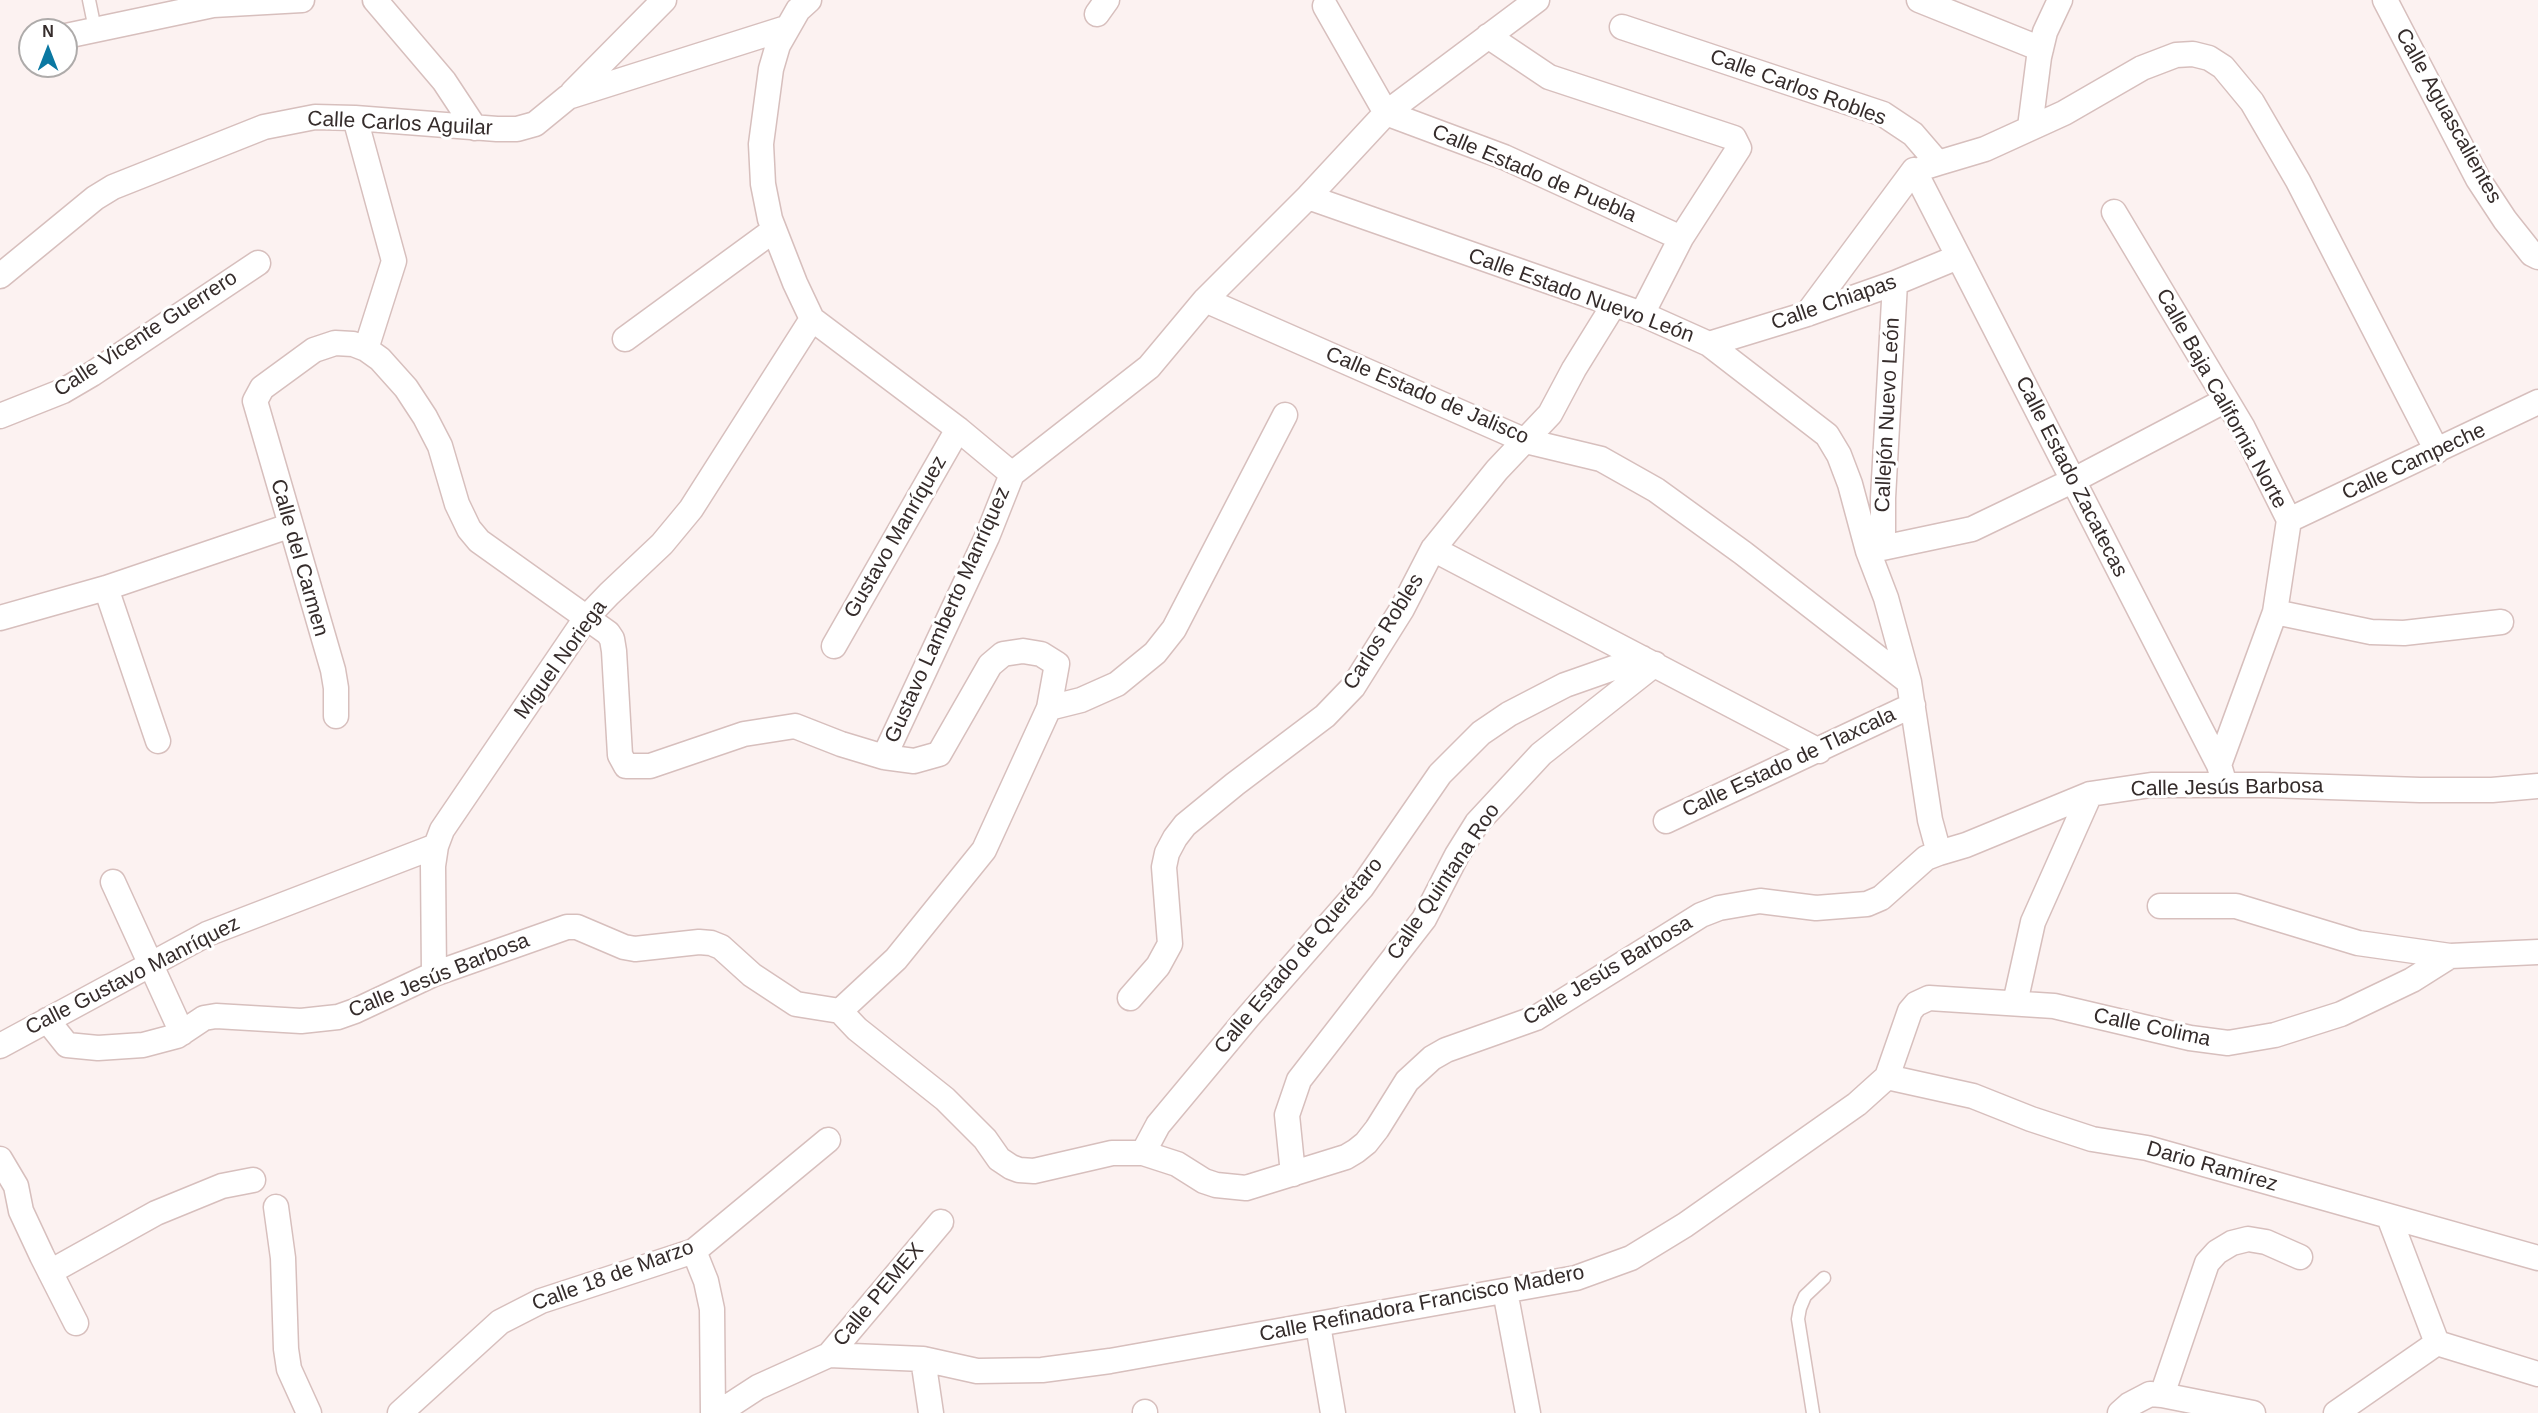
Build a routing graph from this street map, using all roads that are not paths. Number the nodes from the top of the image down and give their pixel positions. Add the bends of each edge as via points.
1 (89, 0) edge
2 (302, 0) edge
3 (375, 0) edge
4 (664, 0) edge
5 (809, 0) edge
6 (1537, 0) edge
7 (1919, 0) edge
8 (2060, 0) edge
9 (2385, 0) edge
10 (1325, 6) dead end
11 (394, 11) edge
12 (786, 27) junction
13 (1622, 27) dead end
14 (95, 29) junction
15 (78, 33) edge
16 (1488, 36) junction
17 (2041, 49) junction
18 (568, 97) junction
19 (1386, 113) junction
20 (356, 118) junction
21 (2030, 127) junction
22 (475, 128) junction
23 (1938, 163) junction
24 (1914, 170) junction
25 (1308, 197) junction
26 (2114, 213) dead end
27 (774, 230) junction
28 (1681, 238) junction
29 (1958, 257) junction
30 (2538, 257) edge
31 (258, 263) dead end
32 (0, 276) edge
33 (1895, 283) junction
34 (1205, 300) junction
35 (1613, 306) junction
36 (1642, 314) junction
37 (1807, 314) junction
38 (812, 319) junction
39 (625, 339) dead end
40 (1709, 344) junction
41 (366, 349) junction
42 (2226, 400) junction
43 (2538, 402) edge
44 (1285, 415) dead end
45 (0, 416) edge
46 (958, 429) junction
47 (1526, 441) junction
48 (2437, 451) junction
49 (1012, 474) junction
50 (2072, 481) junction
51 (2289, 520) junction
52 (290, 526) junction
53 (1433, 549) junction
54 (1875, 549) junction
55 (106, 588) junction
56 (2276, 612) junction
57 (0, 618) edge
58 (586, 618) junction
59 (2501, 622) dead end
60 (834, 646) dead end
61 (1649, 661) junction
62 (1911, 694) junction
63 (1049, 708) junction
64 (336, 716) dead end
65 (158, 741) dead end
66 (1819, 751) junction
67 (884, 757) junction
68 (2222, 775) junction
69 (2538, 786) edge
70 (2090, 795) junction
71 (1666, 821) dead end
72 (436, 846) junction
73 (1939, 853) junction
74 (113, 882) dead end
75 (2160, 906) dead end
76 (2538, 952) edge
77 (2450, 956) junction
78 (151, 964) junction
79 (434, 974) junction
80 (1130, 998) dead end
81 (2015, 1003) junction
82 (840, 1011) junction
83 (47, 1020) junction
84 (182, 1033) junction
85 (0, 1046) edge
86 (1887, 1077) junction
87 (828, 1140) dead end
88 (1143, 1153) junction
89 (0, 1159) edge
90 (1293, 1174) junction
91 (253, 1180) dead end
92 (276, 1207) dead end
93 (2389, 1216) junction
94 (941, 1222) dead end
95 (694, 1251) junction
96 (2300, 1257) dead end
97 (2538, 1258) edge
98 (50, 1272) junction
99 (1824, 1278) dead end
100 (1505, 1291) junction
101 (76, 1323) dead end
102 (1318, 1325) junction
103 (2437, 1343) junction
104 (829, 1355) junction
105 (923, 1359) junction
106 (2538, 1374) edge
107 (2162, 1395) junction
108 (309, 1413) edge
109 (400, 1413) edge
110 (715, 1413) edge
111 (931, 1413) edge
112 (1333, 1413) edge
113 (1528, 1413) edge
114 (1813, 1413) edge
115 (2120, 1413) edge
116 (2253, 1413) edge
117 (2336, 1413) edge

1 - 14 lane
2 - 14 street via 213,5
3 - 11 street
4 - 18 street
5 - 12 street
6 - 16 street
7 - 17 street
8 - 17 street
9 - 30 street, Calle Aguascalientes via 2478,179 2505,220
10 - 19 street
11 - 22 street
12 - 18 street, Calle Carlos Aguilar
12 - 27 street via 771,69 760,144 763,184
13 - 23 street, Calle Carlos Robles via 1882,114 1913,134
14 - 15 street
16 - 19 street
16 - 28 street via 1549,77 1734,138 1739,148
17 - 21 street
18 - 22 street, Calle Carlos Aguilar via 535,124 517,129
19 - 25 street
19 - 28 street, Calle Estado de Puebla via 1504,157
20 - 22 street, Calle Carlos Aguilar
20 - 32 street, Calle Carlos Aguilar via 315,117 264,127 113,187
20 - 41 street via 394,261
21 - 23 street via 1985,149
21 - 48 street via 2064,113 2142,68 2176,55 2209,58 2223,67 2252,102 2298,182
23 - 24 street
24 - 29 street, Calle Estado Zacatecas
24 - 37 street
25 - 34 street
25 - 35 street, Calle Estado Nuevo León
26 - 42 street, Calle Baja California Norte
27 - 38 street
27 - 39 street
28 - 36 street
29 - 33 street, Calle Chiapas
29 - 50 street, Calle Estado Zacatecas
31 - 45 street, Calle Vicente Guerrero via 92,374 63,391
33 - 37 street, Calle Chiapas
33 - 54 street, Callejón Nuevo León via 1883,498
34 - 47 street, Calle Estado de Jalisco
34 - 49 street via 1149,368
35 - 36 street, Calle Estado Nuevo León
35 - 47 street, Carlos Robles via 1550,414
36 - 40 street, Calle Estado Nuevo León
37 - 40 street, Calle Chiapas
38 - 46 street
38 - 58 street, Miguel Noriega via 692,509
40 - 54 street, Calle Estado Nuevo León via 1827,435 1839,454
41 - 52 street, Calle del Carmen via 335,343 314,350 262,388 255,401
41 - 58 street via 406,388 425,417 440,446 457,504 474,535
42 - 50 street
42 - 51 street, Calle Baja California Norte
43 - 48 street, Calle Campeche
44 - 63 street via 1174,629 1162,645 1117,684 1081,700
46 - 49 street
46 - 60 street, Gustavo Manríquez
47 - 53 street, Carlos Robles via 1497,470
47 - 62 street, Calle Estado de Jalisco via 1601,459 1656,490 1743,553
48 - 51 street, Calle Campeche
49 - 67 street, Gustavo Lamberto Manríquez via 987,537
50 - 54 street via 1972,529
50 - 68 street, Calle Estado Zacatecas
51 - 56 street, Calle Baja California Norte
52 - 55 street
52 - 64 street, Calle del Carmen via 333,670
53 - 61 street
53 - 80 street, Carlos Robles via 1402,609 1353,687 1325,716 1185,825 1175,838 1164,867 1170,944 1158,966
54 - 62 street, Calle Estado Nuevo León
55 - 57 street
55 - 65 street
56 - 59 street via 2372,632 2404,633
56 - 68 street, Calle Baja California Norte
58 - 67 street via 602,627 612,639 619,745 626,766 650,766 744,734 795,726
58 - 72 street, Miguel Noriega via 442,830
61 - 66 street
61 - 88 street, Calle Estado de Querétaro via 1565,685 1509,714 1481,734 1440,774 1362,887 1158,1125
61 - 90 street, Calle Quintana Roo via 1541,754 1477,823 1424,920 1299,1080 1287,1115
62 - 66 street, Calle Estado de Tlaxcala
62 - 73 street, Calle Estado Nuevo León via 1930,820
63 - 67 street via 1057,664 1041,654 1003,654 990,665 939,754 914,760
63 - 82 street via 984,850 896,959
66 - 71 street, Calle Estado de Tlaxcala
68 - 69 street, Calle Jesús Barbosa via 2420,790
68 - 70 street, Calle Jesús Barbosa
70 - 73 street, Calle Jesús Barbosa
70 - 81 street via 2033,922
72 - 78 street, Calle Gustavo Manríquez via 229,924
72 - 79 street, Miguel Noriega
73 - 90 street, Calle Jesús Barbosa via 1926,858 1881,898 1867,904 1816,908 1760,901 1701,915 1536,1018 1432,1058 1407,1081 1366,1143 1346,1157
74 - 78 street
75 - 77 street via 2236,906 2358,943
76 - 77 street
77 - 81 street, Calle Colima via 2412,980 2341,1014 2275,1035 2228,1043 2190,1038 2054,1006
78 - 83 street, Calle Gustavo Manríquez
78 - 84 street
79 - 82 street, Calle Jesús Barbosa via 558,929 577,927 635,950 711,943 796,1004
79 - 84 street, Calle Jesús Barbosa via 338,1017 301,1021 216,1016 204,1018
81 - 86 street, Calle Refinadora Francisco Madero via 1936,998 1916,1004
82 - 88 street, Calle Jesús Barbosa via 857,1029 945,1098 999,1159 1011,1167 1034,1171 1112,1153
83 - 84 street, Calle Jesús Barbosa via 67,1045 98,1048 143,1045
83 - 85 street, Calle Gustavo Manríquez
86 - 93 street, Dario Ramírez via 1973,1096 2092,1139 2147,1148
86 - 100 street, Calle Refinadora Francisco Madero via 1838,1118 1685,1226 1631,1258 1576,1278
87 - 95 street, Calle 18 de Marzo
88 - 90 street, Calle Jesús Barbosa via 1228,1188 1258,1186
89 - 98 street via 16,1186 21,1211
91 - 98 street via 222,1186 156,1213
92 - 108 street via 289,1369
93 - 97 street, Dario Ramírez
93 - 103 street
94 - 104 street, Calle PEMEX
95 - 109 street, Calle 18 de Marzo via 519,1310 482,1336
95 - 110 street via 712,1309
96 - 107 street via 2266,1242 2248,1239 2217,1251 2207,1263
98 - 101 street
99 - 114 lane via 1805,1296 1798,1319
100 - 102 street, Calle Refinadora Francisco Madero
100 - 113 street
102 - 105 street, Calle Refinadora Francisco Madero via 1042,1370 977,1371
102 - 112 street
103 - 106 street
103 - 117 street
104 - 105 street, Calle Refinadora Francisco Madero
104 - 110 street, Calle PEMEX via 758,1387
105 - 111 street
107 - 115 street via 2150,1394
107 - 116 street

